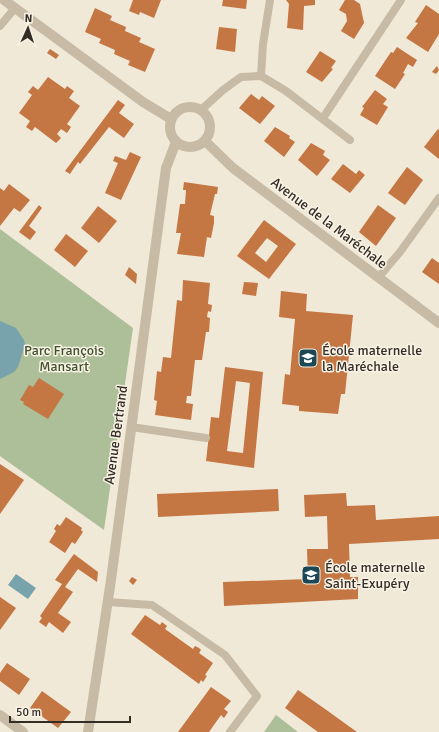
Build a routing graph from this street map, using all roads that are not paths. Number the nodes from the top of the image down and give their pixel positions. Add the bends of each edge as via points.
1 (4, 0) edge
2 (270, 0) edge
3 (401, 0) edge
4 (15, 8) junction
5 (0, 26) edge
6 (261, 76) junction
7 (200, 110) junction
8 (323, 118) junction
9 (171, 119) junction
10 (350, 140) dead end
11 (205, 141) junction
12 (176, 142) junction
13 (439, 198) edge
14 (378, 278) junction
15 (439, 323) edge
16 (131, 427) junction
17 (206, 438) dead end
18 (108, 602) junction
19 (0, 715) edge
20 (23, 732) edge
21 (88, 732) edge
22 (230, 732) edge

1 - 4 street
2 - 6 lane
3 - 8 lane
4 - 5 lane
4 - 9 street via 143,102
6 - 7 lane via 242,77
6 - 8 lane
7 - 9 street via 183,108
7 - 11 street via 209,119 210,125
8 - 10 lane
9 - 12 street via 170,132
11 - 12 street via 200,145 188,147
11 - 14 street, Avenue de la Maréchale via 233,168
12 - 16 street, Avenue Bertrand via 166,168
13 - 14 lane
14 - 15 street, Avenue de la Maréchale
16 - 17 lane
16 - 18 street, Avenue Bertrand
18 - 21 street, Avenue Bertrand
18 - 22 lane via 152,605 225,655 257,696
19 - 20 street

